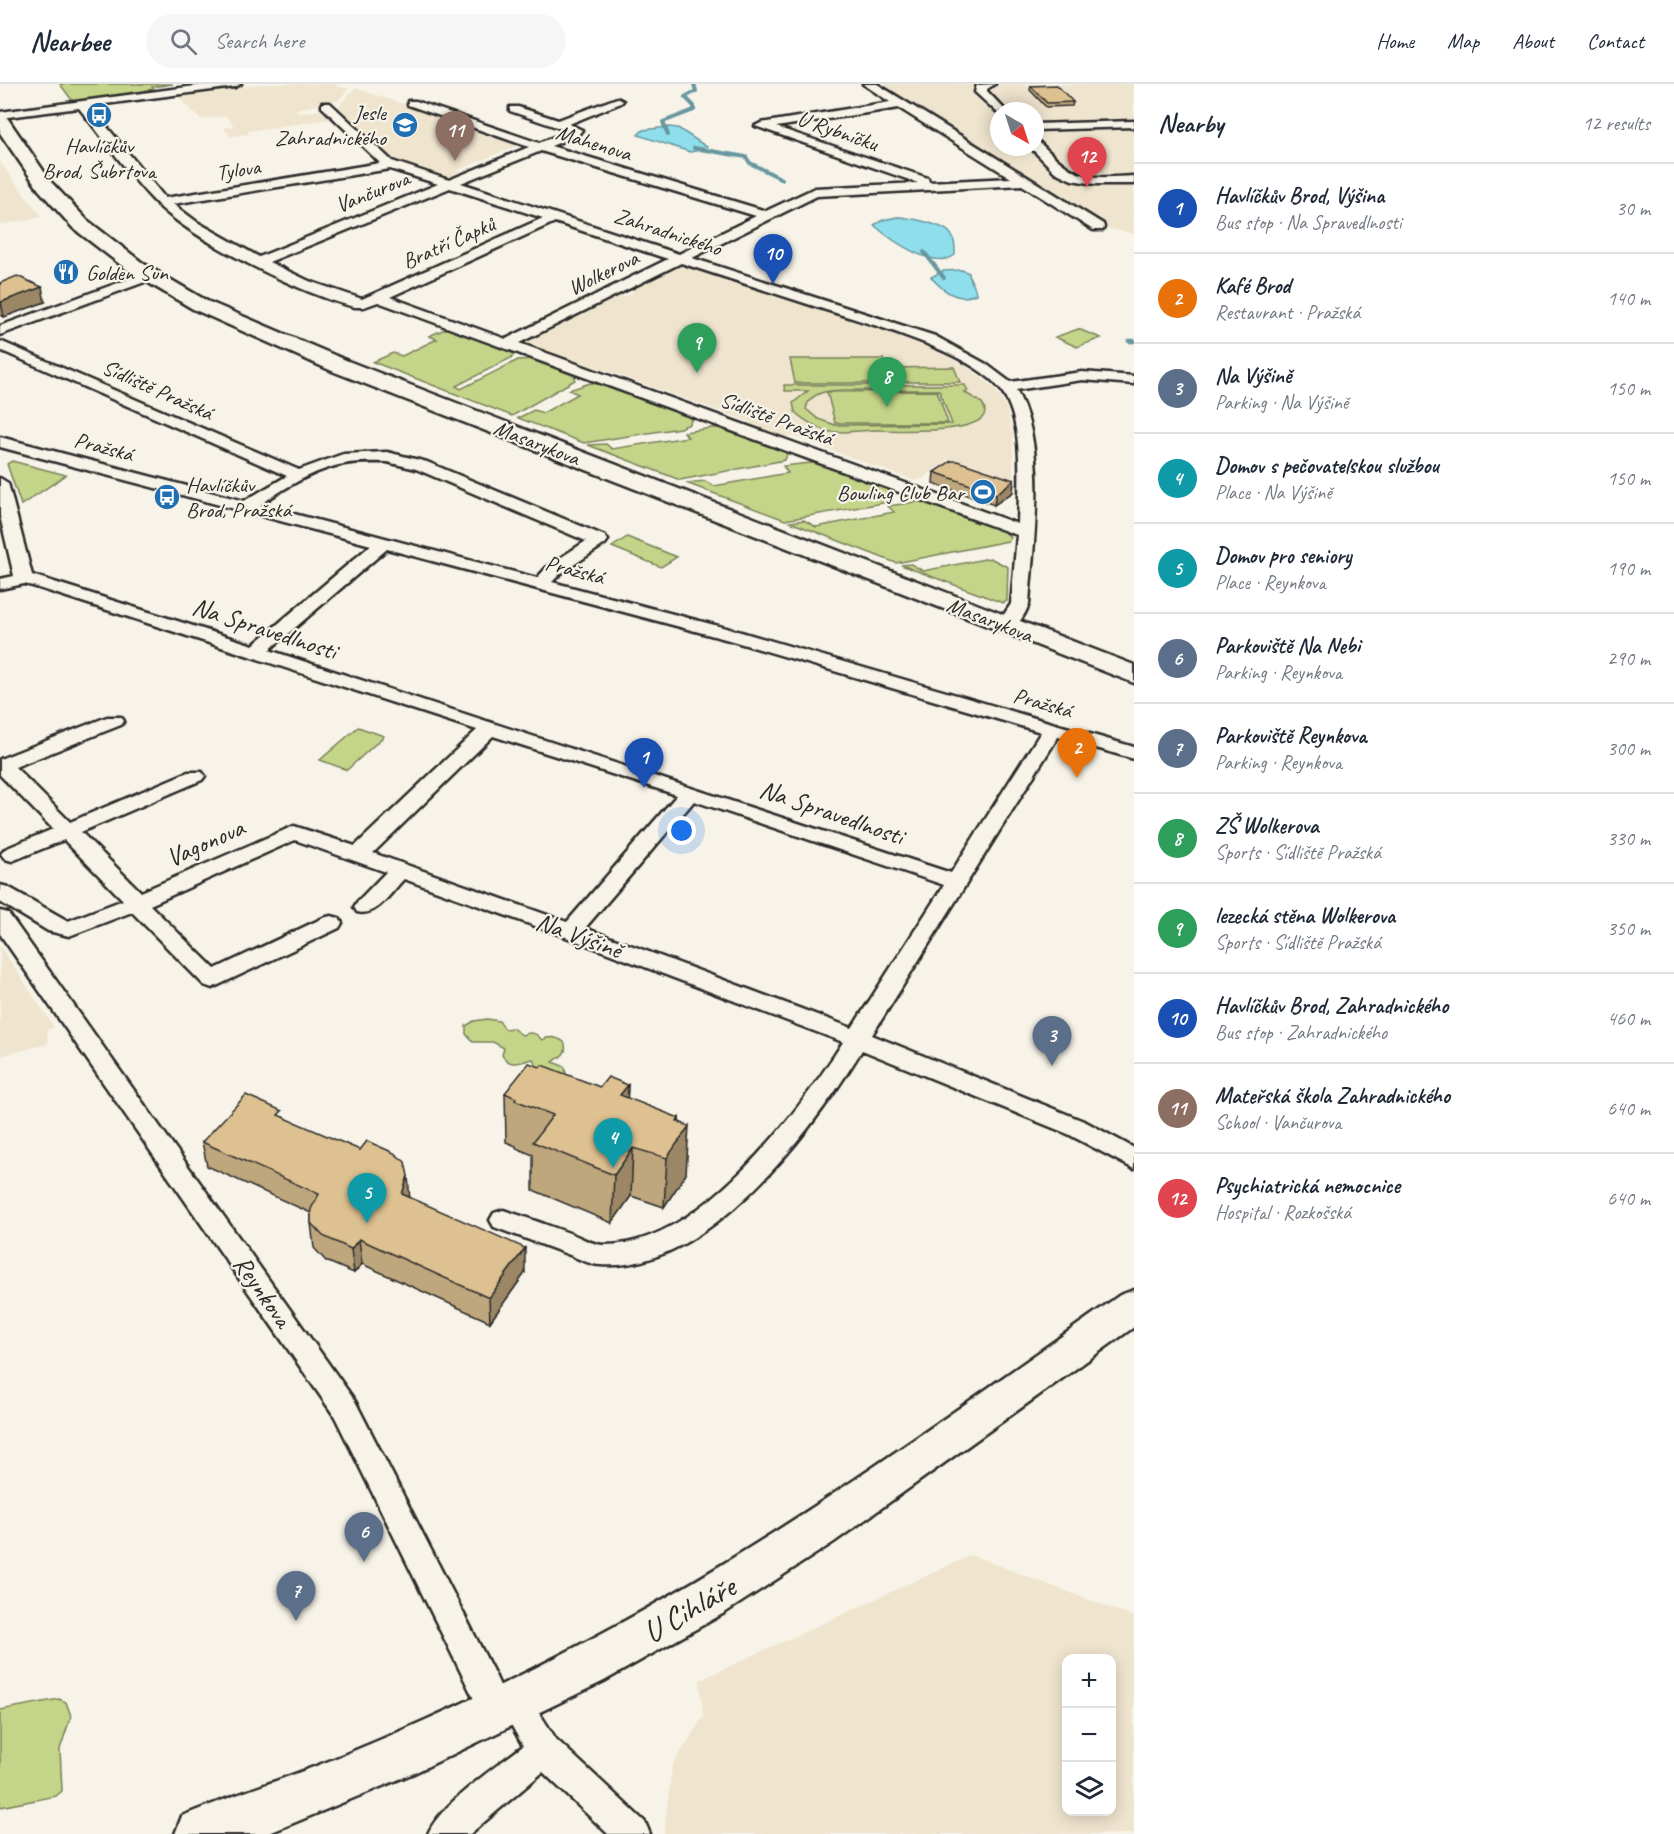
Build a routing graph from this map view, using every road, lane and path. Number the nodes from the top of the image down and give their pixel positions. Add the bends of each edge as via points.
1 (235, 84) edge
2 (869, 84) edge
3 (989, 84) edge
4 (616, 101) dead end
5 (991, 102) edge
6 (411, 103) dead end
7 (901, 104) junction
8 (83, 105) junction
9 (326, 105) dead end
10 (514, 109) dead end
11 (0, 118) edge
12 (560, 123) junction
13 (1134, 124) edge
14 (1044, 127) edge
15 (537, 146) junction
16 (1044, 155) edge
17 (390, 165) junction
18 (1134, 180) edge
19 (1024, 181) junction
20 (447, 184) junction
21 (933, 185) junction
22 (815, 192) joint
23 (162, 202) junction
24 (766, 215) junction
25 (554, 218) junction
26 (1098, 228) dead end
27 (679, 258) junction
28 (257, 262) junction
29 (148, 276) junction
30 (378, 297) junction
31 (0, 331) edge
32 (506, 344) junction
33 (0, 345) edge
34 (1134, 380) edge
35 (1007, 387) junction
36 (0, 442) edge
37 (297, 476) junction
38 (0, 483) edge
39 (248, 506) junction
40 (1025, 532) junction
41 (385, 542) junction
42 (24, 579) junction
43 (542, 583) junction
44 (0, 584) edge
45 (1006, 625) junction
46 (255, 653) junction
47 (1134, 675) edge
48 (114, 721) dead end
49 (490, 728) junction
50 (1053, 729) junction
51 (1134, 753) edge
52 (1, 765) edge
53 (195, 776) dead end
54 (690, 793) junction
55 (67, 831) junction
56 (294, 832) joint
57 (12, 854) dead end
58 (359, 854) junction
59 (399, 871) junction
60 (956, 882) junction
61 (0, 892) edge
62 (137, 903) junction
63 (365, 907) dead end
64 (0, 918) edge
65 (331, 923) dead end
66 (571, 931) junction
67 (858, 1039) junction
68 (1134, 1160) edge
69 (503, 1220) dead end
70 (1134, 1306) edge
71 (500, 1695) junction
72 (544, 1750) junction
73 (200, 1834) edge
74 (445, 1834) edge
75 (633, 1834) edge

1 - 8 street
2 - 7 street, U Rybníčku
3 - 5 street via 981,87 981,92
4 - 12 street
6 - 15 street, Mahenova
7 - 19 street, U Rybníčku
7 - 21 street, U Rybníčku via 761,126
8 - 11 street
8 - 23 street
9 - 17 street, Zahradnického
10 - 12 street
11 - 29 main road, Masarykova via 45,186 72,217
12 - 15 street, Vančurova via 576,130
13 - 14 street
15 - 20 street, Vančurova
15 - 24 street, Mahenova
16 - 18 street via 1072,176
17 - 20 street, Zahradnického
17 - 23 street, Tylova
19 - 21 street, U Rybníčku
19 - 26 street, U Rybníčku
20 - 25 street, Zahradnického
20 - 28 street, Vančurova
21 - 22 street, U Rybníčku
22 - 24 street, Wolkerova
23 - 28 street via 192,225
24 - 27 street, Wolkerova
25 - 27 street, Zahradnického
25 - 30 street, Bratří Čapků
27 - 32 street, Wolkerova
27 - 35 street, Zahradnického via 930,339
28 - 30 street, Bratří Čapků via 304,284 360,303
29 - 31 street
29 - 45 main road, Masarykova via 222,316 340,366
30 - 32 street, Sídliště Pražská
32 - 40 street, Sídliště Pražská
33 - 37 street, Sídliště Pražská
34 - 35 street via 1082,376
35 - 40 street, Zahradnického via 1019,406 1023,425
36 - 39 street, Pražská
37 - 39 street
37 - 43 street via 343,459 399,459 600,540 554,570
38 - 42 street
39 - 41 street, Pražská
40 - 45 street, Zahradnického via 1019,608
41 - 43 street, Pražská
41 - 46 street
42 - 44 street
42 - 46 street, Na Spravedlnosti
43 - 50 street, Pražská
45 - 47 main road, Masarykova
46 - 49 street, Na Spravedlnosti
48 - 52 street
49 - 54 street, Na Spravedlnosti
49 - 58 street
50 - 51 street, Pražská
50 - 60 street
52 - 55 street
53 - 55 street
54 - 60 street, Na Spravedlnosti
54 - 66 street
55 - 57 street
55 - 62 street
56 - 58 street, Na Výšině
56 - 62 street, Vagonova
58 - 59 street, Na Výšině
59 - 63 street
59 - 66 street, Na Výšině
60 - 67 street
61 - 62 street, Vagonova via 56,926 69,929
62 - 65 street via 212,980
64 - 71 street, Reynkova via 345,1409
66 - 67 street, Na Výšině
67 - 68 street, Na Výšině via 1077,1128
67 - 69 street via 780,1144 722,1206 689,1230 633,1252 601,1255
70 - 71 main road, U Cihláře via 771,1560 642,1636
71 - 72 street, Reynkova
71 - 73 main road, U Cihláře via 305,1795
72 - 74 street
72 - 75 street, Reynkova

